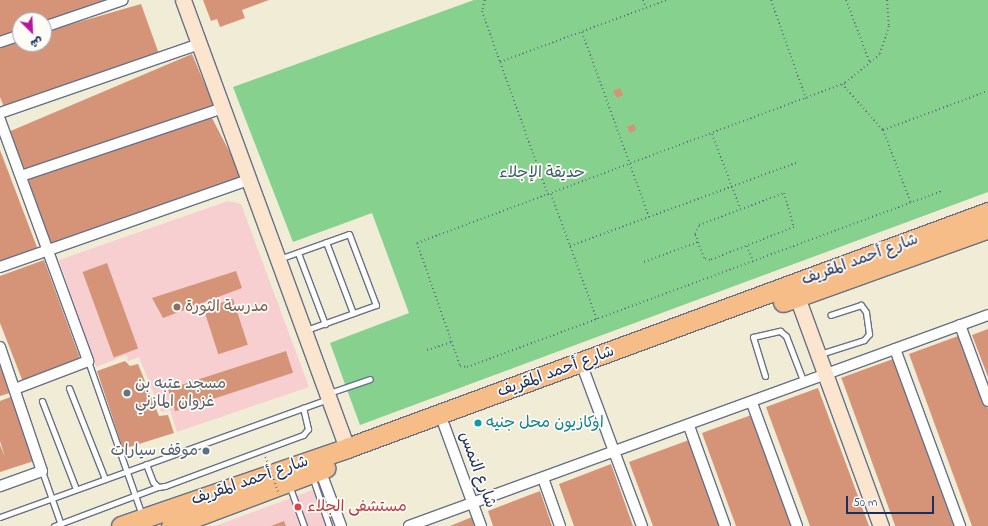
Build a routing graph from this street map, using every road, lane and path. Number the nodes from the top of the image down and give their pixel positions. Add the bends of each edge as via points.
1 (123, 0) edge
2 (183, 0) edge
3 (485, 0) edge
4 (643, 0) edge
5 (667, 0) edge
6 (771, 0) edge
7 (846, 0) edge
8 (890, 0) edge
9 (887, 1) edge
10 (646, 8) junction
11 (52, 24) edge
12 (582, 32) junction
13 (12, 38) edge
14 (0, 42) edge
15 (199, 44) junction
16 (500, 62) junction
17 (870, 63) junction
18 (842, 84) junction
19 (988, 91) edge
20 (806, 99) junction
21 (223, 108) junction
22 (0, 113) edge
23 (0, 120) edge
24 (883, 130) junction
25 (712, 134) junction
26 (796, 163) dead end
27 (630, 165) junction
28 (21, 176) junction
29 (248, 180) junction
30 (732, 186) junction
31 (942, 191) dead end
32 (549, 194) junction
33 (911, 203) junction
34 (740, 208) junction
35 (988, 212) edge
36 (649, 217) junction
37 (988, 228) edge
38 (326, 242) junction
39 (698, 242) junction
40 (570, 246) junction
41 (747, 246) junction
42 (48, 250) junction
43 (298, 253) junction
44 (277, 260) junction
45 (644, 262) dead end
46 (753, 262) junction
47 (0, 267) edge
48 (795, 291) junction
49 (353, 313) junction
50 (831, 315) dead end
51 (988, 315) edge
52 (597, 320) junction
53 (325, 324) junction
54 (960, 325) junction
55 (304, 331) junction
56 (452, 342) junction
57 (0, 347) edge
58 (896, 349) junction
59 (427, 350) dead end
60 (820, 354) junction
61 (88, 362) junction
62 (584, 371) junction
63 (828, 374) junction
64 (765, 376) dead end
65 (370, 378) dead end
66 (804, 383) junction
67 (69, 388) dead end
68 (15, 389) junction
69 (328, 396) junction
70 (42, 401) dead end
71 (988, 401) edge
72 (752, 403) junction
73 (303, 408) junction
74 (444, 425) junction
75 (689, 426) junction
76 (347, 448) junction
77 (615, 452) junction
78 (264, 453) dead end
79 (146, 464) junction
80 (42, 471) junction
81 (126, 471) junction
82 (316, 472) junction
83 (543, 478) junction
84 (105, 479) junction
85 (0, 486) edge
86 (158, 487) junction
87 (283, 488) junction
88 (76, 489) junction
89 (135, 496) junction
90 (52, 498) junction
91 (473, 503) junction
92 (0, 517) edge
93 (143, 517) junction
94 (179, 517) edge
95 (61, 525) edge
96 (54, 526) edge
97 (121, 526) edge
98 (304, 526) edge
99 (329, 526) edge
100 (341, 526) edge
101 (410, 526) edge
102 (481, 526) edge
103 (560, 526) edge
104 (642, 526) edge
105 (725, 526) edge
106 (797, 526) edge
107 (881, 526) edge
108 (960, 526) edge

1 - 11 street
2 - 15 street
3 - 16 path via 482,11
4 - 10 path
5 - 10 path
6 - 20 path
7 - 17 path
8 - 9 path
9 - 17 path via 889,26 880,54
10 - 12 path
12 - 16 path
12 - 27 path
13 - 14 street
15 - 21 street
15 - 22 street
16 - 32 path
17 - 18 path
18 - 20 path
18 - 24 path
19 - 24 path
20 - 25 path
21 - 28 street
21 - 29 street
23 - 28 street
24 - 33 path
25 - 27 path
25 - 30 path
26 - 30 path
27 - 32 path
27 - 36 path
28 - 42 street
29 - 42 street
29 - 44 street
30 - 34 path
30 - 36 path
31 - 33 path
32 - 40 path
32 - 56 path via 417,243
33 - 46 path
34 - 39 path via 698,225 694,230
34 - 41 path via 784,193 795,223 791,229
35 - 48 highway, شارع أحمد المقريف
36 - 40 path
37 - 48 highway, شارع أحمد المقريف
38 - 43 lane
38 - 49 lane
38 - 49 lane via 349,234 376,305
39 - 41 path via 708,260
39 - 45 path
40 - 52 path
41 - 46 path
42 - 47 street
42 - 61 street
43 - 44 lane
43 - 53 lane
44 - 55 street
46 - 52 path
48 - 60 street
48 - 62 highway, شارع أحمد المقريف
48 - 76 highway, شارع أحمد المقريف
49 - 53 lane
50 - 60 lane via 860,305 866,312 869,334 864,340
51 - 54 street
52 - 56 path via 467,366 460,366
53 - 55 lane
54 - 58 street
54 - 71 street
55 - 69 street
56 - 59 path
57 - 68 street
58 - 63 street
58 - 108 street
60 - 63 street
61 - 68 street
61 - 81 lane
62 - 74 highway, شارع أحمد المقريف
62 - 77 street
63 - 66 street
63 - 107 street
64 - 66 lane via 753,337 780,331 786,336
65 - 69 lane
66 - 72 street
67 - 84 lane
68 - 80 street
69 - 73 lane
69 - 76 street
70 - 88 lane
72 - 75 street
72 - 106 street
73 - 79 lane
73 - 86 lane via 308,429 303,435
74 - 82 highway, شارع أحمد المقريف
74 - 91 street, شارع النمس
75 - 77 street
75 - 105 street
76 - 94 highway, شارع أحمد المقريف
77 - 83 street
77 - 104 street
78 - 87 path, bridge
79 - 81 lane
79 - 86 lane
80 - 85 street
80 - 90 lane
81 - 84 lane
81 - 89 lane
82 - 87 highway, شارع أحمد المقريف
82 - 99 lane
82 - 100 street
83 - 91 street
83 - 103 street
84 - 88 lane
86 - 89 lane
87 - 94 highway, شارع أحمد المقريف
87 - 98 lane
88 - 90 lane
89 - 93 lane
89 - 95 lane
90 - 92 lane
90 - 95 lane
91 - 101 street
91 - 102 street, شارع النمس
93 - 94 highway, شارع أحمد المقريف
93 - 97 highway, شارع أحمد المقريف
95 - 96 lane

